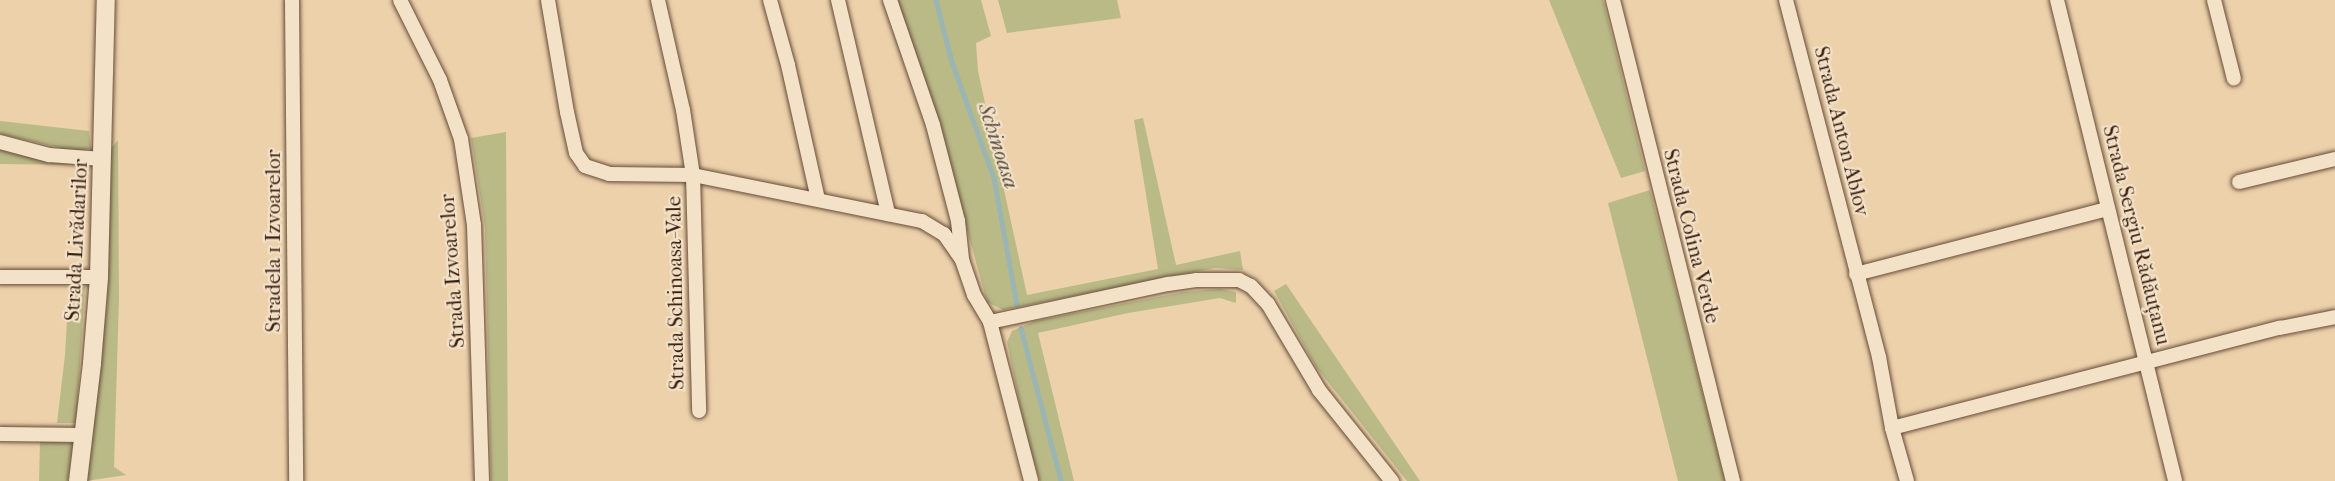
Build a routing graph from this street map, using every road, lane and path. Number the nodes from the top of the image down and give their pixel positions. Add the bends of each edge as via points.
1 (106, 0) edge
2 (292, 0) edge
3 (400, 0) edge
4 (548, 0) edge
5 (658, 0) edge
6 (771, 0) edge
7 (838, 0) edge
8 (890, 0) edge
9 (1612, 0) edge
10 (1786, 0) edge
11 (2057, 0) edge
12 (2214, 0) edge
13 (2234, 79) dead end
14 (0, 142) edge
15 (103, 159) junction
16 (2335, 159) edge
17 (693, 175) junction
18 (2239, 182) dead end
19 (818, 199) junction
20 (2109, 209) junction
21 (888, 214) junction
22 (962, 261) junction
23 (1856, 274) junction
24 (0, 277) edge
25 (99, 277) junction
26 (2335, 316) edge
27 (990, 322) junction
28 (2148, 364) junction
29 (699, 411) dead end
30 (1892, 428) junction
31 (0, 434) edge
32 (84, 435) junction
33 (78, 481) edge
34 (296, 481) edge
35 (483, 481) edge
36 (1031, 481) edge
37 (1392, 481) edge
38 (1732, 481) edge
39 (1907, 481) edge
40 (2175, 481) edge

1 - 15 street, Strada Livădarilor
2 - 34 street, Stradela 1 Izvoarelor
3 - 35 street, Strada Izvoarelor via 440,80 461,139 474,225
4 - 17 street, Strada Schinoasa-Vale via 576,153 585,166 609,174
5 - 17 street, Strada Schinoasa-Vale
6 - 19 street
7 - 21 street
8 - 22 street, Strada Schinoasa-Vale via 933,125 958,221
9 - 38 street, Strada Colina Verde
10 - 23 street, Strada Anton Ablov
11 - 20 street, Strada Sergiu Rădăuțanu
12 - 13 street
14 - 15 street via 49,154
15 - 25 street, Strada Livădarilor
16 - 18 street
17 - 19 street, Strada Schinoasa-Vale
17 - 29 street, Strada Schinoasa-Vale
19 - 21 street, Strada Schinoasa-Vale
20 - 23 street
20 - 28 street, Strada Sergiu Rădăuțanu
21 - 22 street, Strada Schinoasa-Vale via 922,221 944,234
22 - 27 street, Strada Schinoasa-Vale via 974,295
23 - 30 street, Strada Anton Ablov via 1879,357
24 - 25 street
25 - 32 street, Strada Livădarilor
26 - 28 street
27 - 36 street, Strada Schinoasa-Vale
27 - 37 street via 1168,284 1239,280 1251,286 1268,304 1319,390
28 - 30 street
28 - 40 street, Strada Sergiu Rădăuțanu
30 - 39 street, Strada Anton Ablov
31 - 32 street
32 - 33 street, Strada Livădarilor

